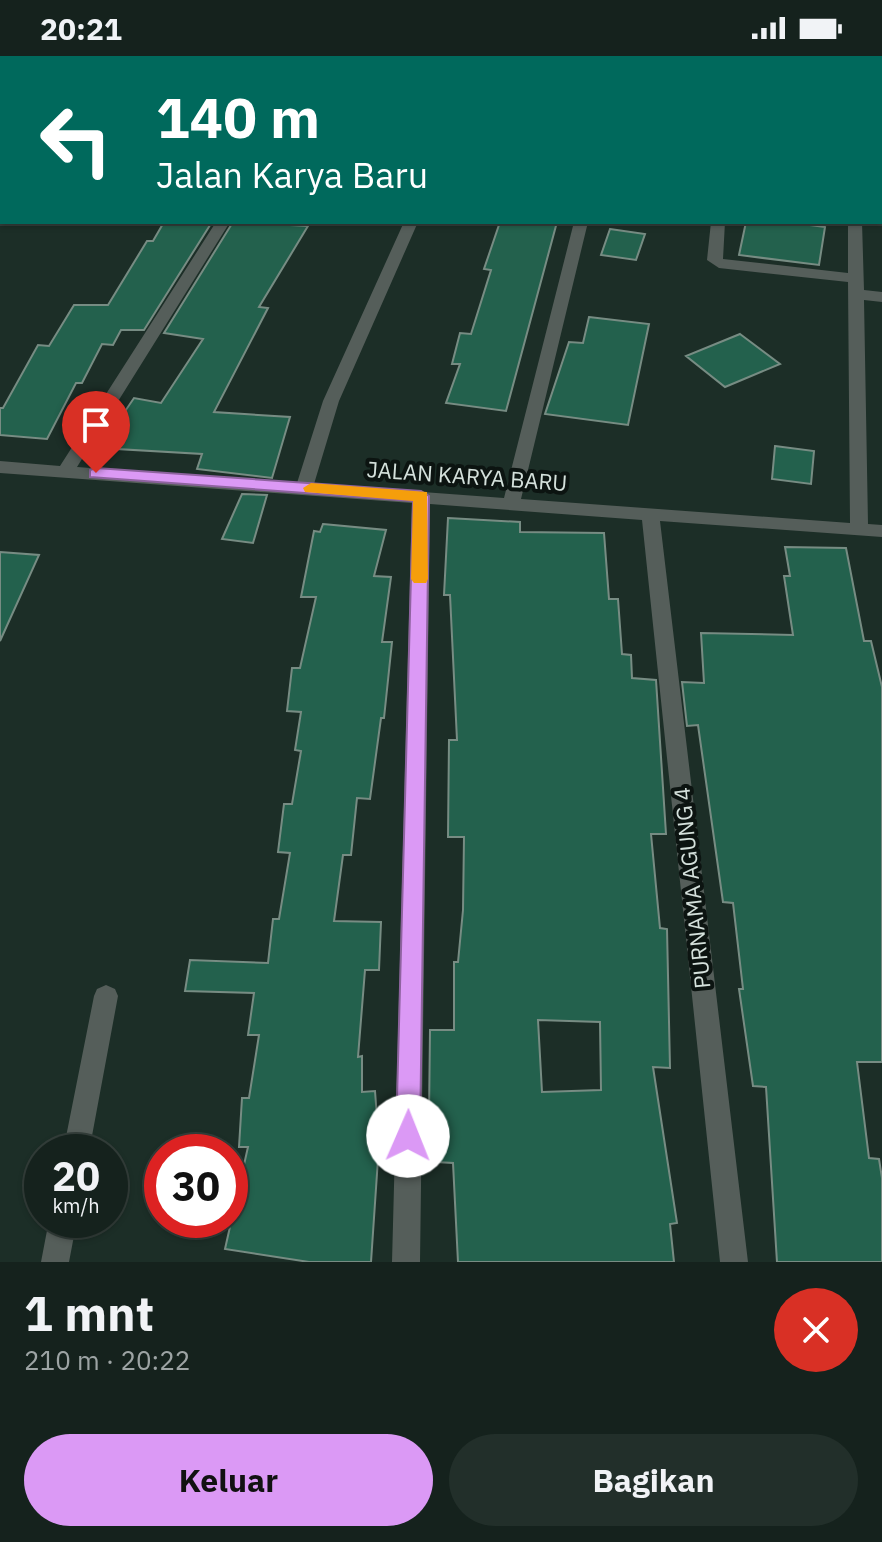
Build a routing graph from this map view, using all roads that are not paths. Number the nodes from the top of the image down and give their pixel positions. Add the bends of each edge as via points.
1 (222, 224) edge
2 (410, 224) edge
3 (581, 224) edge
4 (718, 224) edge
5 (855, 224) edge
6 (854, 286) junction
7 (882, 297) edge
8 (0, 467) edge
9 (66, 471) junction
10 (304, 488) junction
11 (421, 496) junction
12 (511, 504) junction
13 (650, 513) junction
14 (859, 530) junction
15 (882, 531) edge
16 (106, 996) dead end
17 (79, 1134) edge
18 (60, 1238) edge
19 (55, 1262) edge
20 (406, 1262) edge
21 (734, 1262) edge

1 - 9 street
2 - 10 street via 331,401
3 - 12 street
4 - 6 street via 714,260 719,263
5 - 6 street
6 - 7 street
6 - 14 street
8 - 9 street, JALAN KARYA BARU
9 - 10 street, JALAN KARYA BARU
10 - 11 street, JALAN KARYA BARU
11 - 12 street, JALAN KARYA BARU
11 - 20 street
12 - 13 street, JALAN KARYA BARU
13 - 14 street, JALAN KARYA BARU
13 - 21 street, PURNAMA AGUNG 4
14 - 15 street, JALAN KARYA BARU
16 - 17 street
18 - 19 street

